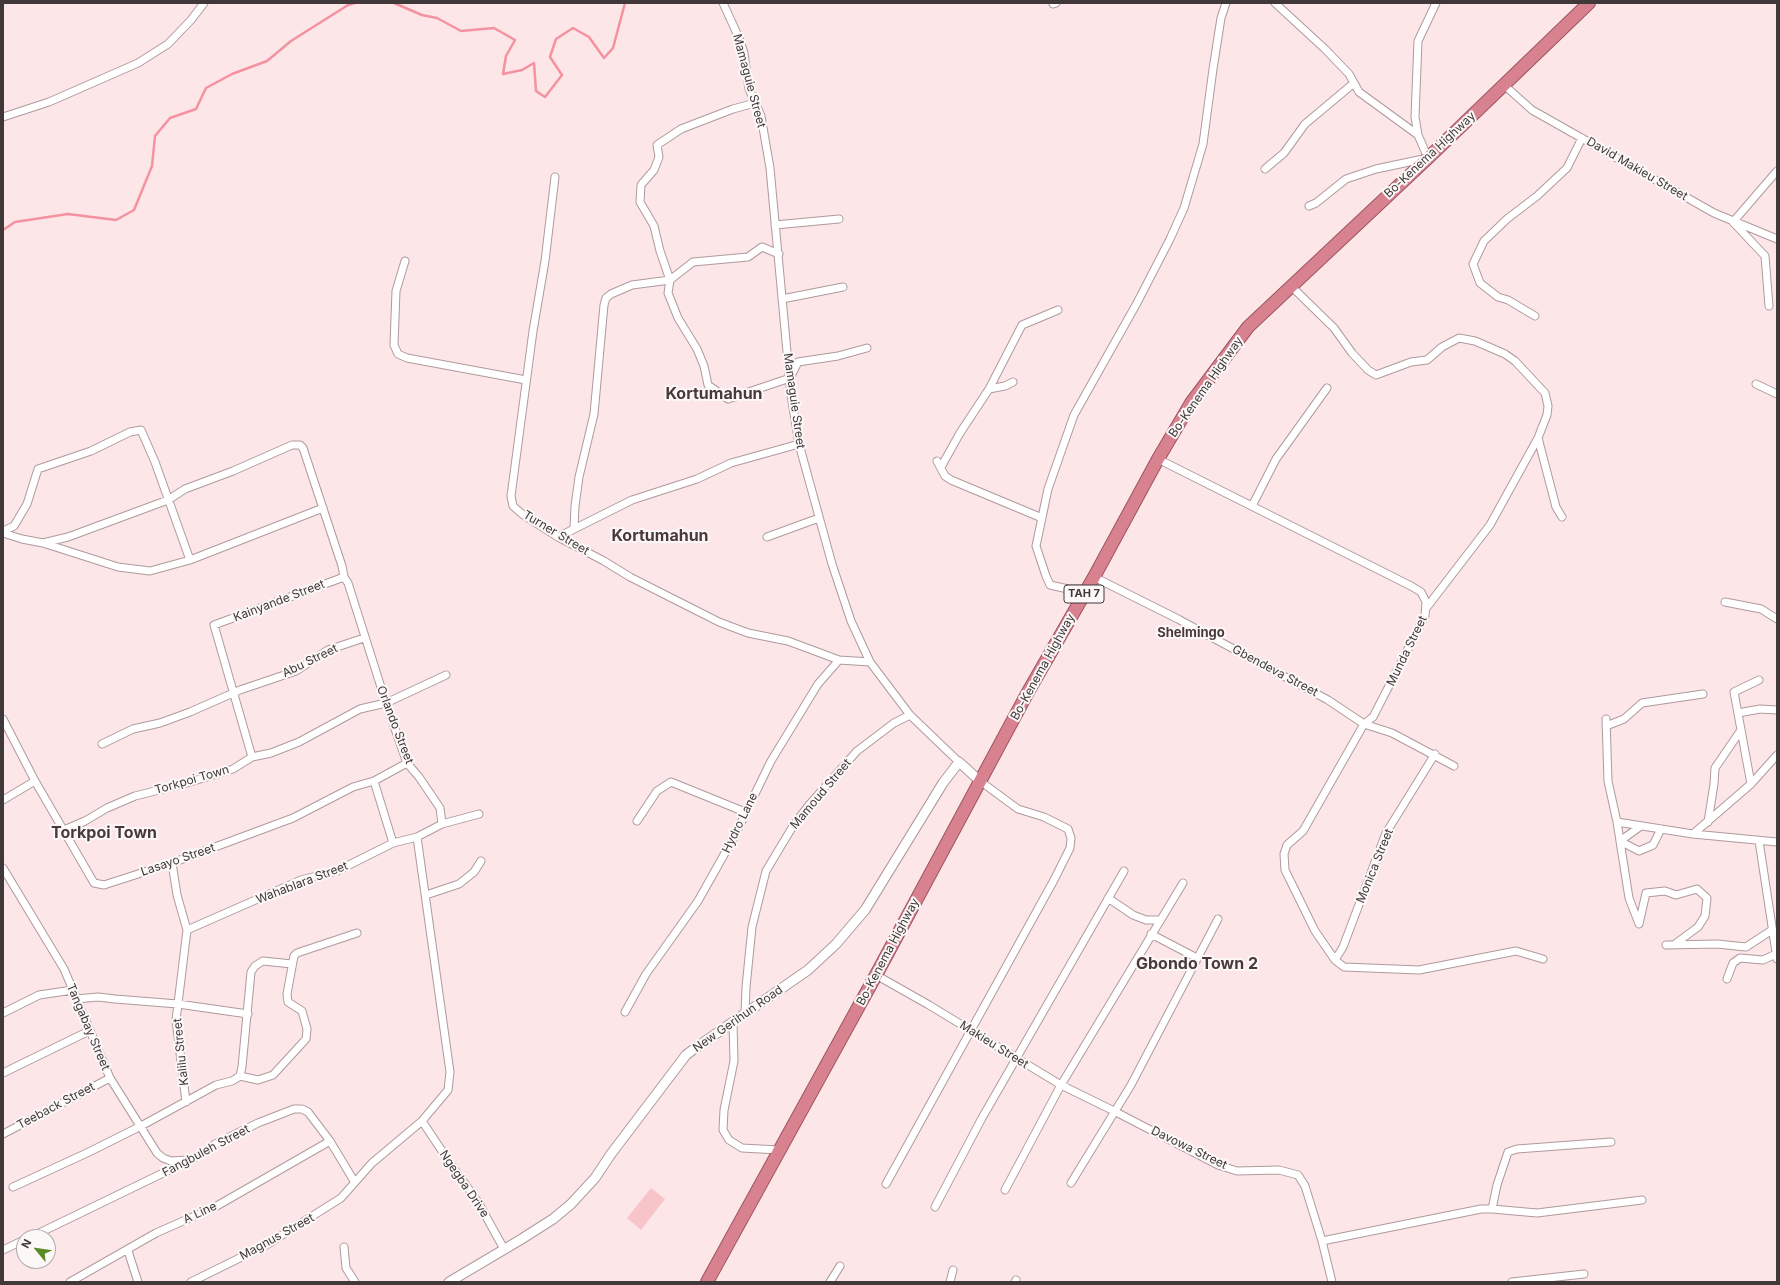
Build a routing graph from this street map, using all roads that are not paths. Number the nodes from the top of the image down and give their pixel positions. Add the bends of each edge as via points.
1 (204, 3) edge
2 (723, 3) edge
3 (1226, 3) edge
4 (1275, 3) edge
5 (1436, 3) edge
6 (1590, 3) edge
7 (1354, 83) junction
8 (1504, 85) junction
9 (755, 103) junction
10 (3, 117) edge
11 (1418, 135) junction
12 (1582, 138) junction
13 (1428, 158) junction
14 (1265, 169) dead end
15 (1777, 171) edge
16 (555, 177) dead end
17 (1309, 206) dead end
18 (839, 218) dead end
19 (1733, 222) junction
20 (775, 225) junction
21 (1777, 239) edge
22 (779, 254) junction
23 (405, 261) dead end
24 (670, 280) junction
25 (1291, 286) junction
26 (843, 287) dead end
27 (782, 300) junction
28 (1769, 306) dead end
29 (1058, 310) dead end
30 (1535, 316) dead end
31 (866, 348) dead end
32 (790, 378) junction
33 (526, 380) junction
34 (1013, 382) dead end
35 (1756, 384) dead end
36 (1327, 388) dead end
37 (989, 389) junction
38 (1777, 394) edge
39 (1538, 438) junction
40 (799, 444) junction
41 (1158, 459) junction
42 (168, 500) junction
43 (1252, 506) junction
44 (323, 508) junction
45 (1562, 517) dead end
46 (819, 518) junction
47 (1042, 518) junction
48 (574, 527) junction
49 (3, 532) edge
50 (558, 537) junction
51 (767, 537) dead end
52 (43, 543) junction
53 (190, 560) junction
54 (344, 577) junction
55 (1094, 577) junction
56 (1087, 589) junction
57 (1725, 602) dead end
58 (1427, 607) junction
59 (1777, 619) edge
60 (364, 638) junction
61 (839, 660) junction
62 (870, 662) junction
63 (446, 675) dead end
64 (1759, 680) dead end
65 (234, 693) junction
66 (1703, 694) dead end
67 (386, 703) junction
68 (1777, 710) edge
69 (1738, 713) junction
70 (910, 715) junction
71 (3, 719) edge
72 (1364, 724) junction
73 (1741, 730) junction
74 (102, 744) dead end
75 (1435, 754) junction
76 (1777, 755) edge
77 (252, 757) junction
78 (959, 762) junction
79 (407, 763) junction
80 (1454, 766) dead end
81 (35, 780) junction
82 (374, 781) junction
83 (980, 781) junction
84 (1751, 784) junction
85 (3, 800) edge
86 (745, 812) junction
87 (479, 814) dead end
88 (637, 821) dead end
89 (1617, 822) junction
90 (1708, 822) junction
91 (442, 824) junction
92 (1641, 826) junction
93 (1661, 829) junction
94 (64, 830) junction
95 (1693, 834) junction
96 (417, 836) junction
97 (1620, 841) junction
98 (1759, 841) junction
99 (1777, 842) edge
100 (393, 843) junction
101 (481, 861) dead end
102 (172, 863) junction
103 (3, 868) edge
104 (1124, 871) dead end
105 (1183, 883) dead end
106 (426, 895) junction
107 (1108, 898) junction
108 (1218, 919) dead end
109 (1160, 920) junction
110 (187, 930) junction
111 (1772, 930) junction
112 (356, 933) dead end
113 (1151, 934) junction
114 (1675, 944) junction
115 (1666, 945) dead end
116 (1777, 956) edge
117 (1197, 958) junction
118 (1543, 959) dead end
119 (1335, 960) junction
120 (292, 964) junction
121 (876, 975) junction
122 (1727, 979) dead end
123 (72, 990) junction
124 (76, 999) junction
125 (178, 1004) junction
126 (624, 1012) dead end
127 (3, 1013) edge
128 (248, 1014) junction
129 (745, 1014) junction
130 (734, 1022) junction
131 (89, 1030) junction
132 (971, 1031) junction
133 (1016, 1059) junction
134 (3, 1073) edge
135 (240, 1076) junction
136 (110, 1078) junction
137 (1061, 1085) junction
138 (186, 1102) junction
139 (1114, 1111) junction
140 (422, 1120) junction
141 (141, 1126) junction
142 (3, 1134) edge
143 (330, 1141) junction
144 (1611, 1142) dead end
145 (779, 1150) junction
146 (192, 1159) junction
147 (354, 1181) junction
148 (1071, 1183) dead end
149 (886, 1184) dead end
150 (13, 1186) dead end
151 (1005, 1190) dead end
152 (1642, 1200) dead end
153 (935, 1207) dead end
154 (1492, 1209) junction
155 (48, 1229) edge
156 (1322, 1241) junction
157 (16, 1244) edge
158 (344, 1247) dead end
159 (504, 1249) junction
160 (3, 1250) edge
161 (128, 1251) junction
162 (840, 1266) dead end
163 (953, 1270) dead end
164 (1584, 1274) dead end
165 (70, 1282) edge
166 (138, 1282) edge
167 (192, 1282) edge
168 (355, 1282) edge
169 (449, 1282) edge
170 (707, 1282) edge
171 (830, 1282) edge
172 (950, 1282) edge
173 (1332, 1282) edge
174 (1512, 1282) edge

1 - 10 street via 168,44 138,63 49,102
2 - 9 street, Mamaguie Street via 742,48 746,75
3 - 47 street via 1221,18 1203,144 1184,208 1137,303 1074,415 1048,489
4 - 7 street via 1325,49 1349,74
5 - 11 street via 1418,41 1415,117
6 - 8 highway, Bo-Kenema Highway / TAH 7
7 - 11 street via 1359,92
7 - 14 street via 1305,124 1284,153
8 - 12 street, David Makieu Street via 1532,110
8 - 13 highway, Bo-Kenema Highway / TAH 7
9 - 20 street, Mamaguie Street via 761,116 768,157
9 - 24 street via 681,129 657,145 659,157 654,170 641,186 640,202 654,226
11 - 13 street
12 - 19 street, David Makieu Street
12 - 30 street via 1567,168 1484,241 1473,264 1480,284
13 - 17 street via 1376,169 1346,179
13 - 25 highway, Bo-Kenema Highway / TAH 7
15 - 19 street
16 - 33 street, Turner Street
18 - 20 street
19 - 21 street, David Makieu Street
19 - 28 street via 1765,256
20 - 22 street, Mamaguie Street
22 - 24 street via 762,247 748,257 693,262
22 - 27 street, Mamaguie Street
23 - 33 street via 396,291 394,345 398,354 406,358
24 - 32 street via 668,293 678,318 697,349 708,385 728,399
24 - 48 street via 632,286 606,298 594,414 579,477
25 - 39 street via 1334,328 1352,352 1376,376 1411,362 1427,360 1442,347 1459,338 1475,341 1505,354 1545,393 1548,415
25 - 41 highway, Bo-Kenema Highway / TAH 7 via 1248,327 1192,403
26 - 27 street
27 - 32 street, Mamaguie Street
29 - 37 street via 1022,325
31 - 32 street via 838,356 798,362
32 - 40 street, Mamaguie Street
33 - 50 street, Turner Street via 511,496 513,506
34 - 37 street
35 - 38 street
36 - 43 street via 1276,459
37 - 47 street via 939,464 945,476 951,480
39 - 45 street via 1556,507
39 - 58 street via 1490,526
40 - 46 street, Mamaguie Street
40 - 48 street via 731,463 697,479 632,500
41 - 43 street, Munda Street
41 - 55 highway, Bo-Kenema Highway / TAH 7
42 - 44 street, Orlando Street via 185,489 292,445 300,445
42 - 49 street via 141,430 130,432 91,451 38,469 27,504 14,526
42 - 52 street via 68,537
42 - 53 street
43 - 58 street, Munda Street via 1411,586 1421,592
44 - 53 street
44 - 54 street, Orlando Street
46 - 51 street
46 - 62 street, Mamaguie Street via 852,621
47 - 56 street via 1036,546 1050,585 1068,589
48 - 50 street
49 - 52 street
50 - 61 street, Turner Street via 719,622 788,641
52 - 53 street via 118,567 150,571
54 - 60 street, Orlando Street
54 - 65 street, Kainyande Street via 214,625
55 - 56 highway, Bo-Kenema Highway / TAH 7
55 - 72 street, Gbendeva Street via 1328,700
56 - 83 highway, Bo-Kenema Highway / TAH 7
57 - 59 street via 1761,609
58 - 72 street, Munda Street via 1392,682 1373,717
60 - 65 street, Abu Street via 328,650 296,671
60 - 67 street, Orlando Street
61 - 62 street
61 - 86 street, Hydro Lane via 818,684 759,782
62 - 70 street, Mamaguie Street
63 - 67 street, Torkpoi Town
64 - 69 street via 1734,692
65 - 74 street, Abu Street via 160,723 133,729
65 - 77 street
66 - 89 street via 1642,703 1624,719 1606,722 1608,781
67 - 77 street, Torkpoi Town via 360,709 271,754
67 - 79 street, Orlando Street
68 - 69 street via 1760,709
69 - 73 street
70 - 78 street, Mamaguie Street
70 - 129 street, Mamoud Street via 894,723 857,751 797,820 766,871 752,927
71 - 81 street, Lasayo Street
72 - 75 street, Gbendeva Street via 1392,732
72 - 119 street, Munda Street via 1304,832 1287,845 1284,854 1288,877 1315,931
73 - 84 street
73 - 90 street via 1715,768
75 - 80 street, Gbendeva Street
75 - 119 street, Monica Street via 1386,833 1343,947
76 - 84 street
77 - 94 street, Torkpoi Town via 233,769 135,796
78 - 83 street
78 - 129 street, New Gerihun Road via 943,782 865,910 836,944 808,970
79 - 82 street, Lasayo Street
79 - 91 street, Orlando Street via 440,808
81 - 85 street
81 - 94 street, Lasayo Street
82 - 100 street
82 - 102 street, Lasayo Street via 353,787 293,818
83 - 121 highway, Bo-Kenema Highway / TAH 7
83 - 132 street via 1018,809 1044,817 1068,829 1071,838 1070,848 1054,880
84 - 90 street
86 - 88 street via 671,782 657,791
86 - 126 street, Hydro Lane via 734,838 698,901 646,974
87 - 91 street
89 - 92 street
89 - 97 street
90 - 95 street
91 - 96 street
92 - 93 street
92 - 97 street
93 - 95 street
93 - 97 street via 1653,845 1639,852
94 - 102 street, Lasayo Street via 94,883 104,885
95 - 98 street
96 - 100 street, Wahablara Street
96 - 106 street
97 - 114 street via 1629,898 1639,924 1646,893 1665,891 1676,896 1697,889 1707,898 1705,916 1698,927
98 - 99 street
98 - 111 street
100 - 110 street, Wahablara Street via 337,871 301,880
101 - 106 street via 474,872 459,884
102 - 110 street
103 - 123 street, Tangabay Street via 64,969
104 - 107 street
105 - 109 street
106 - 140 street via 450,1072 448,1090
107 - 109 street via 1146,920
107 - 133 street
108 - 117 street
109 - 113 street
110 - 125 street, Kalilu Street
111 - 114 street via 1746,947
111 - 116 street
112 - 120 street via 297,953
113 - 117 street
113 - 137 street
114 - 115 street
116 - 122 street via 1763,960 1740,958 1733,963
117 - 139 street via 1131,1085
118 - 119 street via 1516,951 1419,970 1344,967
120 - 128 street via 263,961 255,966 252,972
120 - 135 street via 288,1002 302,1011 307,1029 306,1039 273,1075 258,1080
121 - 132 street, Makieu Street
121 - 145 highway, Bo-Kenema Highway / TAH 7
123 - 124 street, Tangabay Street
123 - 127 street via 39,995
124 - 125 street via 98,996
124 - 131 street, Tangabay Street
125 - 128 street
125 - 138 street, Kalilu Street via 176,1020
128 - 135 street
129 - 130 street, New Gerihun Road
130 - 145 street via 734,1061 724,1110 723,1130 729,1140 742,1148
130 - 159 street, New Gerihun Road via 686,1056 595,1178 571,1204 553,1219
131 - 134 street
131 - 136 street, Tangabay Street
132 - 133 street, Makieu Street
132 - 149 street
133 - 137 street, Makieu Street
133 - 153 street
135 - 138 street via 216,1085
136 - 141 street, Tangabay Street
136 - 142 street, Teeback Street
137 - 139 street, Makieu Street
137 - 151 street
138 - 141 street
139 - 148 street
139 - 156 street, Davowa Street via 1218,1165 1237,1171 1279,1170 1298,1175 1305,1186
140 - 147 street, Magnus Street
140 - 159 street, Ngegba Drive via 478,1202
141 - 146 street, Tangabay Street via 157,1153 163,1158 171,1161
141 - 150 street
143 - 146 street, Fangbuleh Street via 308,1112 294,1109 215,1144
143 - 147 street, Fangbuleh Street
143 - 161 street, A Line via 215,1207 172,1225
144 - 154 street via 1517,1149 1508,1152
145 - 170 highway, Bo-Kenema Highway / TAH 7
146 - 155 street, Fangbuleh Street
147 - 167 street, Magnus Street via 341,1198 326,1208 268,1244
152 - 154 street via 1537,1213
154 - 156 street via 1481,1209
156 - 173 street, Davowa Street
157 - 160 street
158 - 168 street via 346,1268
159 - 169 street, New Gerihun Road
161 - 165 street, A Line
161 - 166 street
162 - 171 street
163 - 172 street
164 - 174 street

